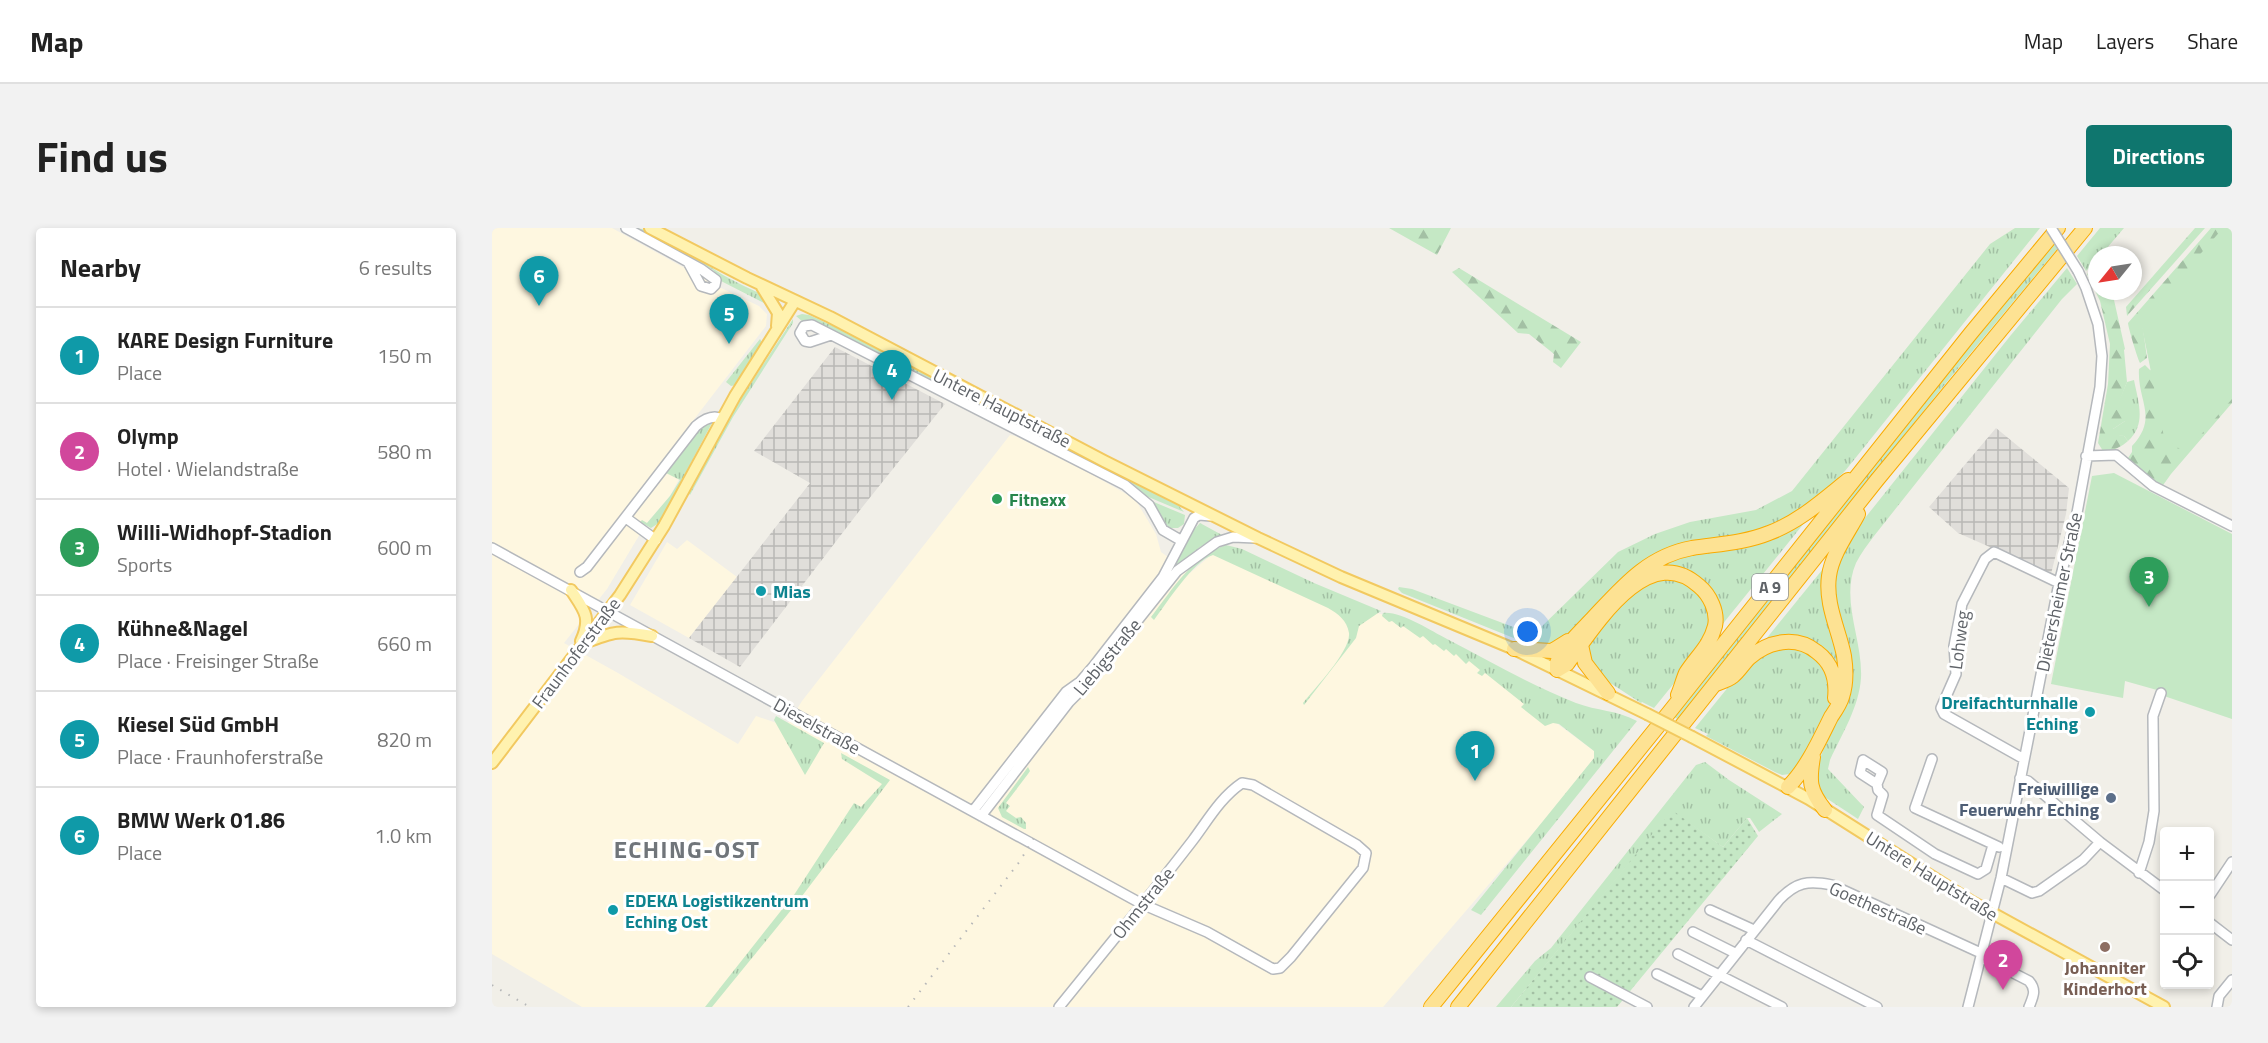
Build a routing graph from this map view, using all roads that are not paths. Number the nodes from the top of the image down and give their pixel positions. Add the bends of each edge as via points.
1 (626, 228) edge
2 (650, 228) edge
3 (2051, 228) edge
4 (2058, 228) edge
5 (2085, 228) edge
6 (688, 262) dead end
7 (760, 284) junction
8 (795, 301) junction
9 (776, 332) junction
10 (831, 335) dead end
11 (722, 418) junction
12 (2086, 456) junction
13 (1866, 465) junction
14 (1876, 480) junction
15 (1182, 500) junction
16 (1216, 517) junction
17 (626, 518) junction
18 (1194, 518) junction
19 (2232, 526) edge
20 (1258, 538) junction
21 (656, 540) junction
22 (1182, 541) junction
23 (492, 548) edge
24 (580, 572) dead end
25 (2059, 583) junction
26 (571, 590) junction
27 (608, 612) junction
28 (652, 636) junction
29 (1580, 640) junction
30 (584, 644) junction
31 (1514, 649) junction
32 (576, 653) junction
33 (1557, 670) junction
34 (1712, 687) junction
35 (1608, 693) junction
36 (2161, 693) dead end
37 (1673, 708) junction
38 (1834, 711) junction
39 (1814, 749) junction
40 (1932, 759) dead end
41 (2024, 759) junction
42 (492, 763) edge
43 (1810, 774) junction
44 (2020, 778) junction
45 (1877, 784) dead end
46 (1791, 789) junction
47 (1226, 797) joint
48 (1825, 810) junction
49 (977, 814) junction
50 (2100, 842) junction
51 (1993, 845) junction
52 (2007, 851) junction
53 (2232, 862) edge
54 (2139, 873) junction
55 (2001, 878) junction
56 (2160, 887) edge
57 (2214, 889) edge
58 (1142, 904) junction
59 (1710, 909) dead end
60 (1993, 914) junction
61 (2214, 926) edge
62 (1754, 930) junction
63 (1693, 932) dead end
64 (1746, 940) junction
65 (2232, 940) edge
66 (1735, 953) junction
67 (1678, 954) dead end
68 (1983, 955) junction
69 (1719, 973) junction
70 (1657, 974) dead end
71 (1590, 977) dead end
72 (2232, 980) edge
73 (1702, 996) junction
74 (1059, 1007) edge
75 (1431, 1007) edge
76 (1458, 1007) edge
77 (1647, 1007) edge
78 (1694, 1007) edge
79 (1782, 1007) edge
80 (1877, 1007) edge
81 (1968, 1007) edge
82 (2029, 1007) edge
83 (2164, 1007) edge
84 (2217, 1007) edge

1 - 6 street
2 - 7 main road, Untere Hauptstraße
3 - 12 street, Dietersheimer Straße, bridge via 2078,271 2095,315 2102,356
4 - 13 highway, A 9
5 - 14 highway, A 9
7 - 8 main road, Untere Hauptstraße
7 - 9 main road via 775,305
8 - 9 main road, Fraunhoferstraße
8 - 15 main road, Untere Hauptstraße
9 - 11 main road, Fraunhoferstraße
10 - 22 street via 1125,485 1149,505 1164,530
11 - 17 street via 708,418 696,426
11 - 21 main road, Fraunhoferstraße
12 - 19 street via 2116,455 2153,486
12 - 25 street, Dietersheimer Straße via 2077,513
13 - 29 highway via 1785,526 1750,539 1678,551 1646,566 1625,583
13 - 37 highway, A 9
14 - 34 highway, A 9
14 - 38 highway via 1829,574 1831,609 1845,668 1842,698
15 - 16 main road, Untere Hauptstraße
15 - 18 street
16 - 18 street
16 - 20 main road, Untere Hauptstraße
17 - 21 street
17 - 24 street
18 - 22 street, Liebigstraße
20 - 31 main road, Untere Hauptstraße
20 - 49 street, Liebigstraße via 1233,537 1217,542 1177,571
21 - 27 main road, Fraunhoferstraße
22 - 49 street, Liebigstraße via 1168,569 1135,613 1080,682 1066,692
23 - 26 street, Dieselstraße
25 - 41 street, Dietersheimer Straße
25 - 41 street, Lohweg via 1994,552 1985,559 1962,604 1954,646 1956,674 1941,708 1944,714
26 - 27 street, Dieselstraße
26 - 32 main road via 587,616
27 - 28 street, Dieselstraße
27 - 30 main road, Fraunhoferstraße
28 - 30 main road via 624,631
28 - 49 street, Dieselstraße
29 - 31 highway via 1552,651
29 - 33 highway via 1568,664
29 - 35 highway via 1585,663
29 - 37 highway via 1642,579 1673,573 1696,583 1711,601 1715,624 1706,647 1686,674
30 - 32 main road, Fraunhoferstraße
31 - 33 main road, Untere Hauptstraße
32 - 42 main road, Fraunhoferstraße
33 - 35 main road, Untere Hauptstraße
34 - 38 highway via 1733,676 1747,660 1769,646 1800,643 1815,650 1831,668 1836,688
34 - 76 highway, A 9
35 - 46 main road, Untere Hauptstraße, bridge
36 - 54 street via 2153,716 2154,811
37 - 75 highway, A 9
38 - 39 highway
39 - 43 highway
39 - 46 highway
40 - 51 street via 1915,808
41 - 44 street, Dietersheimer Straße
43 - 46 highway via 1800,788
43 - 48 highway via 1811,788
44 - 50 street
44 - 52 street, Dietersheimer Straße
45 - 51 street via 1883,795 1877,814 1935,854 1978,874 1986,869
46 - 48 main road, Untere Hauptstraße
47 - 58 street, Ohmstraße
47 - 58 street, Dieselstraße via 1242,783 1253,785 1357,845 1366,853 1365,863 1277,970 1207,932
48 - 60 main road, Untere Hauptstraße
49 - 58 street, Dieselstraße
50 - 54 street
50 - 55 street via 2083,860 2039,891 2032,893
51 - 52 street
52 - 55 street, Dietersheimer Straße
53 - 57 street
54 - 56 street
55 - 60 street, Dietersheimer Straße
58 - 74 street, Ohmstraße
59 - 62 street
60 - 68 street, Dietersheimer Straße
60 - 83 main road, Untere Hauptstraße
61 - 65 street
62 - 64 street, Goethestraße
62 - 68 street, Goethestraße via 1790,888 1819,882
63 - 66 street
64 - 66 street, Goethestraße
64 - 80 street
66 - 69 street, Goethestraße
67 - 69 street
68 - 81 street, Dietersheimer Straße
68 - 82 street, Goethestraße via 2034,986
69 - 73 street, Goethestraße
69 - 79 street
70 - 73 street
71 - 77 street
72 - 84 street
73 - 78 street, Goethestraße

